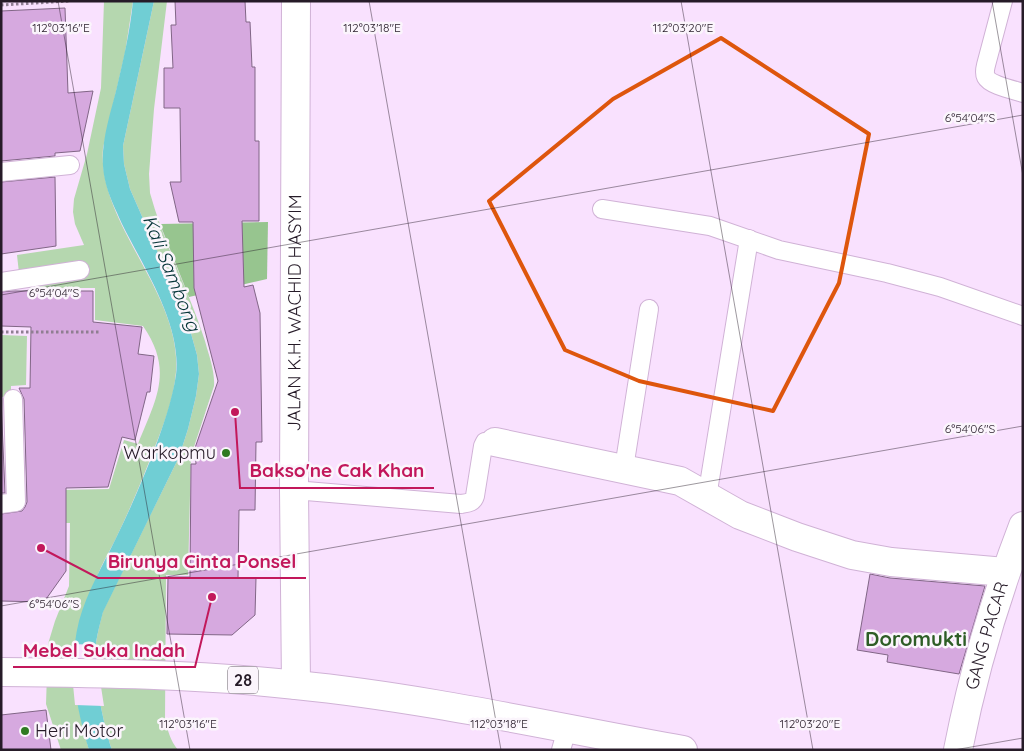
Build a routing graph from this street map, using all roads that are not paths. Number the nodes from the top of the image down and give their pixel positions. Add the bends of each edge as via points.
1 (296, 1) edge
2 (1003, 1) edge
3 (1023, 93) edge
4 (70, 166) dead end
5 (1, 172) edge
6 (602, 208) dead end
7 (749, 239) junction
8 (80, 270) dead end
9 (1, 282) edge
10 (649, 309) dead end
11 (1023, 316) edge
12 (13, 399) dead end
13 (495, 442) joint
14 (624, 468) junction
15 (294, 490) junction
16 (707, 497) junction
17 (1, 504) edge
18 (1023, 526) edge
19 (1012, 567) edge
20 (1, 672) edge
21 (296, 685) junction
22 (564, 739) edge
23 (683, 750) edge
24 (958, 750) edge

1 - 15 main road, JALAN K.H. WACHID HASYIM
2 - 3 lane via 985,72 988,79 997,84
4 - 5 lane
6 - 7 lane via 710,226
7 - 11 lane via 779,250 940,287
7 - 16 lane
8 - 9 lane
10 - 14 lane
12 - 17 lane via 16,502
13 - 14 main road
13 - 15 lane via 485,442 483,446 475,496 468,503
14 - 16 main road via 680,481
15 - 21 main road, JALAN K.H. WACHID HASYIM
16 - 19 main road via 740,516 852,555 891,562
18 - 19 main road, GANG PACAR
19 - 24 main road, GANG PACAR via 981,650
20 - 21 main road, 28 via 190,676
21 - 22 main road, 28 via 434,704
22 - 23 main road, 28

